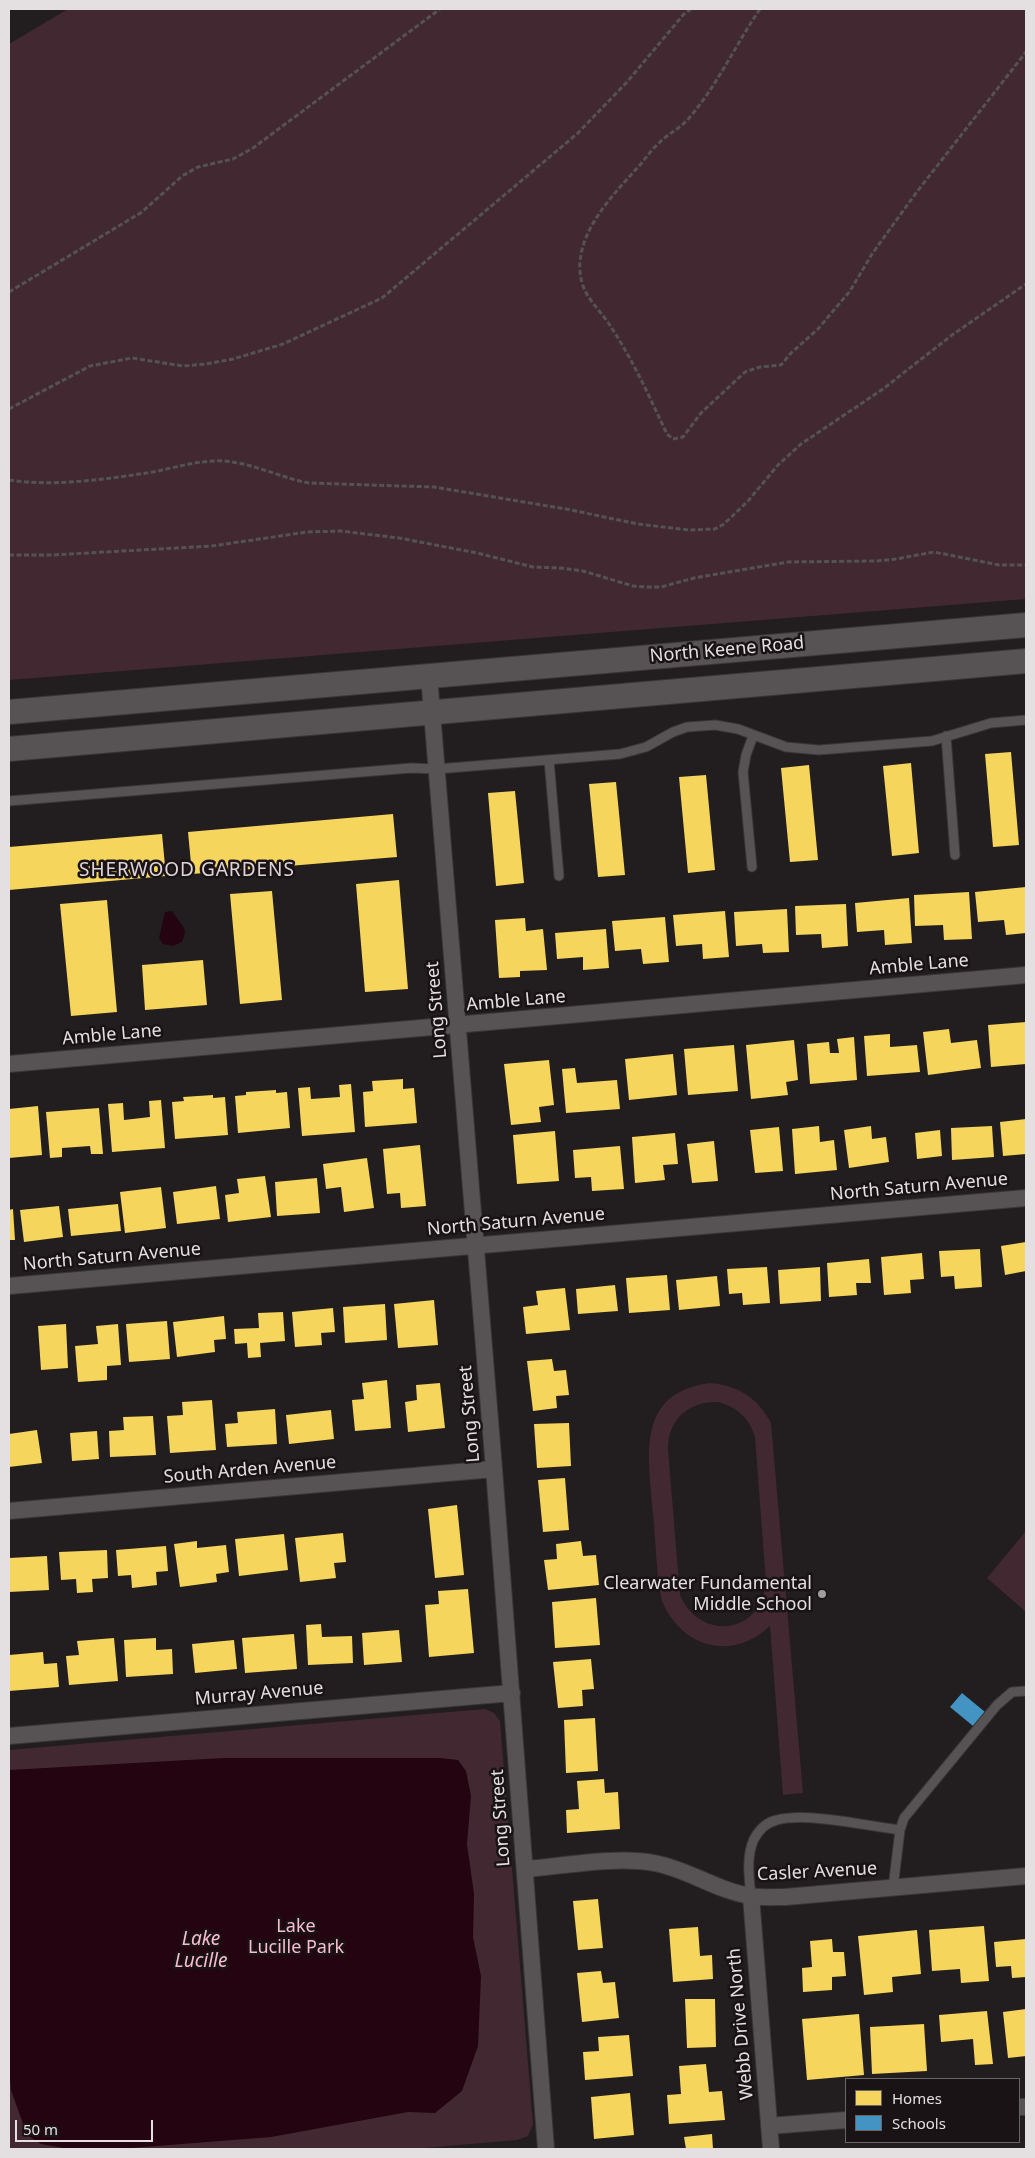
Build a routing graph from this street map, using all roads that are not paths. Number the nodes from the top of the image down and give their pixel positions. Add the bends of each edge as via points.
1 (1026, 625) edge
2 (1026, 661) edge
3 (429, 676) junction
4 (9, 712) edge
5 (432, 712) junction
6 (1026, 720) edge
7 (754, 736) junction
8 (946, 736) junction
9 (9, 748) edge
10 (549, 760) junction
11 (437, 770) junction
12 (9, 801) edge
13 (955, 855) dead end
14 (752, 867) dead end
15 (559, 876) dead end
16 (1026, 975) edge
17 (458, 1026) junction
18 (9, 1064) edge
19 (1026, 1198) edge
20 (476, 1245) junction
21 (9, 1286) edge
22 (494, 1469) junction
23 (9, 1511) edge
24 (1026, 1691) edge
25 (512, 1693) junction
26 (9, 1736) edge
27 (900, 1830) junction
28 (525, 1869) junction
29 (1026, 1876) edge
30 (893, 1888) junction
31 (750, 1896) junction
32 (845, 2120) edge
33 (769, 2126) junction
34 (546, 2149) edge
35 (771, 2149) edge

1 - 3 main road, North Keene Road
2 - 5 main road, North Keene Road
3 - 4 main road, North Keene Road
3 - 5 street, Long Street
5 - 9 main road, North Keene Road
5 - 11 street, Long Street
6 - 8 lane via 991,723
7 - 8 lane via 786,747 819,750 932,741
7 - 10 lane via 715,725 687,727 620,754
7 - 14 lane via 746,755 744,772
8 - 13 lane
10 - 11 lane
10 - 15 lane
11 - 12 lane via 411,768
11 - 17 street, Long Street
16 - 17 street, Amble Lane
17 - 18 street, Amble Lane
17 - 20 street, Long Street
19 - 20 street, North Saturn Avenue
20 - 21 street, North Saturn Avenue
20 - 22 street, Long Street
22 - 23 street, South Arden Avenue
22 - 25 street, Long Street
24 - 27 lane via 1012,1692 997,1705 913,1806
25 - 26 street, Murray Avenue
25 - 28 street, Long Street
27 - 30 lane
27 - 31 lane via 813,1819 775,1820 765,1825 754,1840 749,1869
28 - 31 street, Casler Avenue via 618,1861 653,1863
28 - 34 street, Long Street
29 - 30 street, Casler Avenue
30 - 31 street, Casler Avenue via 785,1897
31 - 33 street, Webb Drive North
32 - 33 street
33 - 35 street, Webb Drive North

